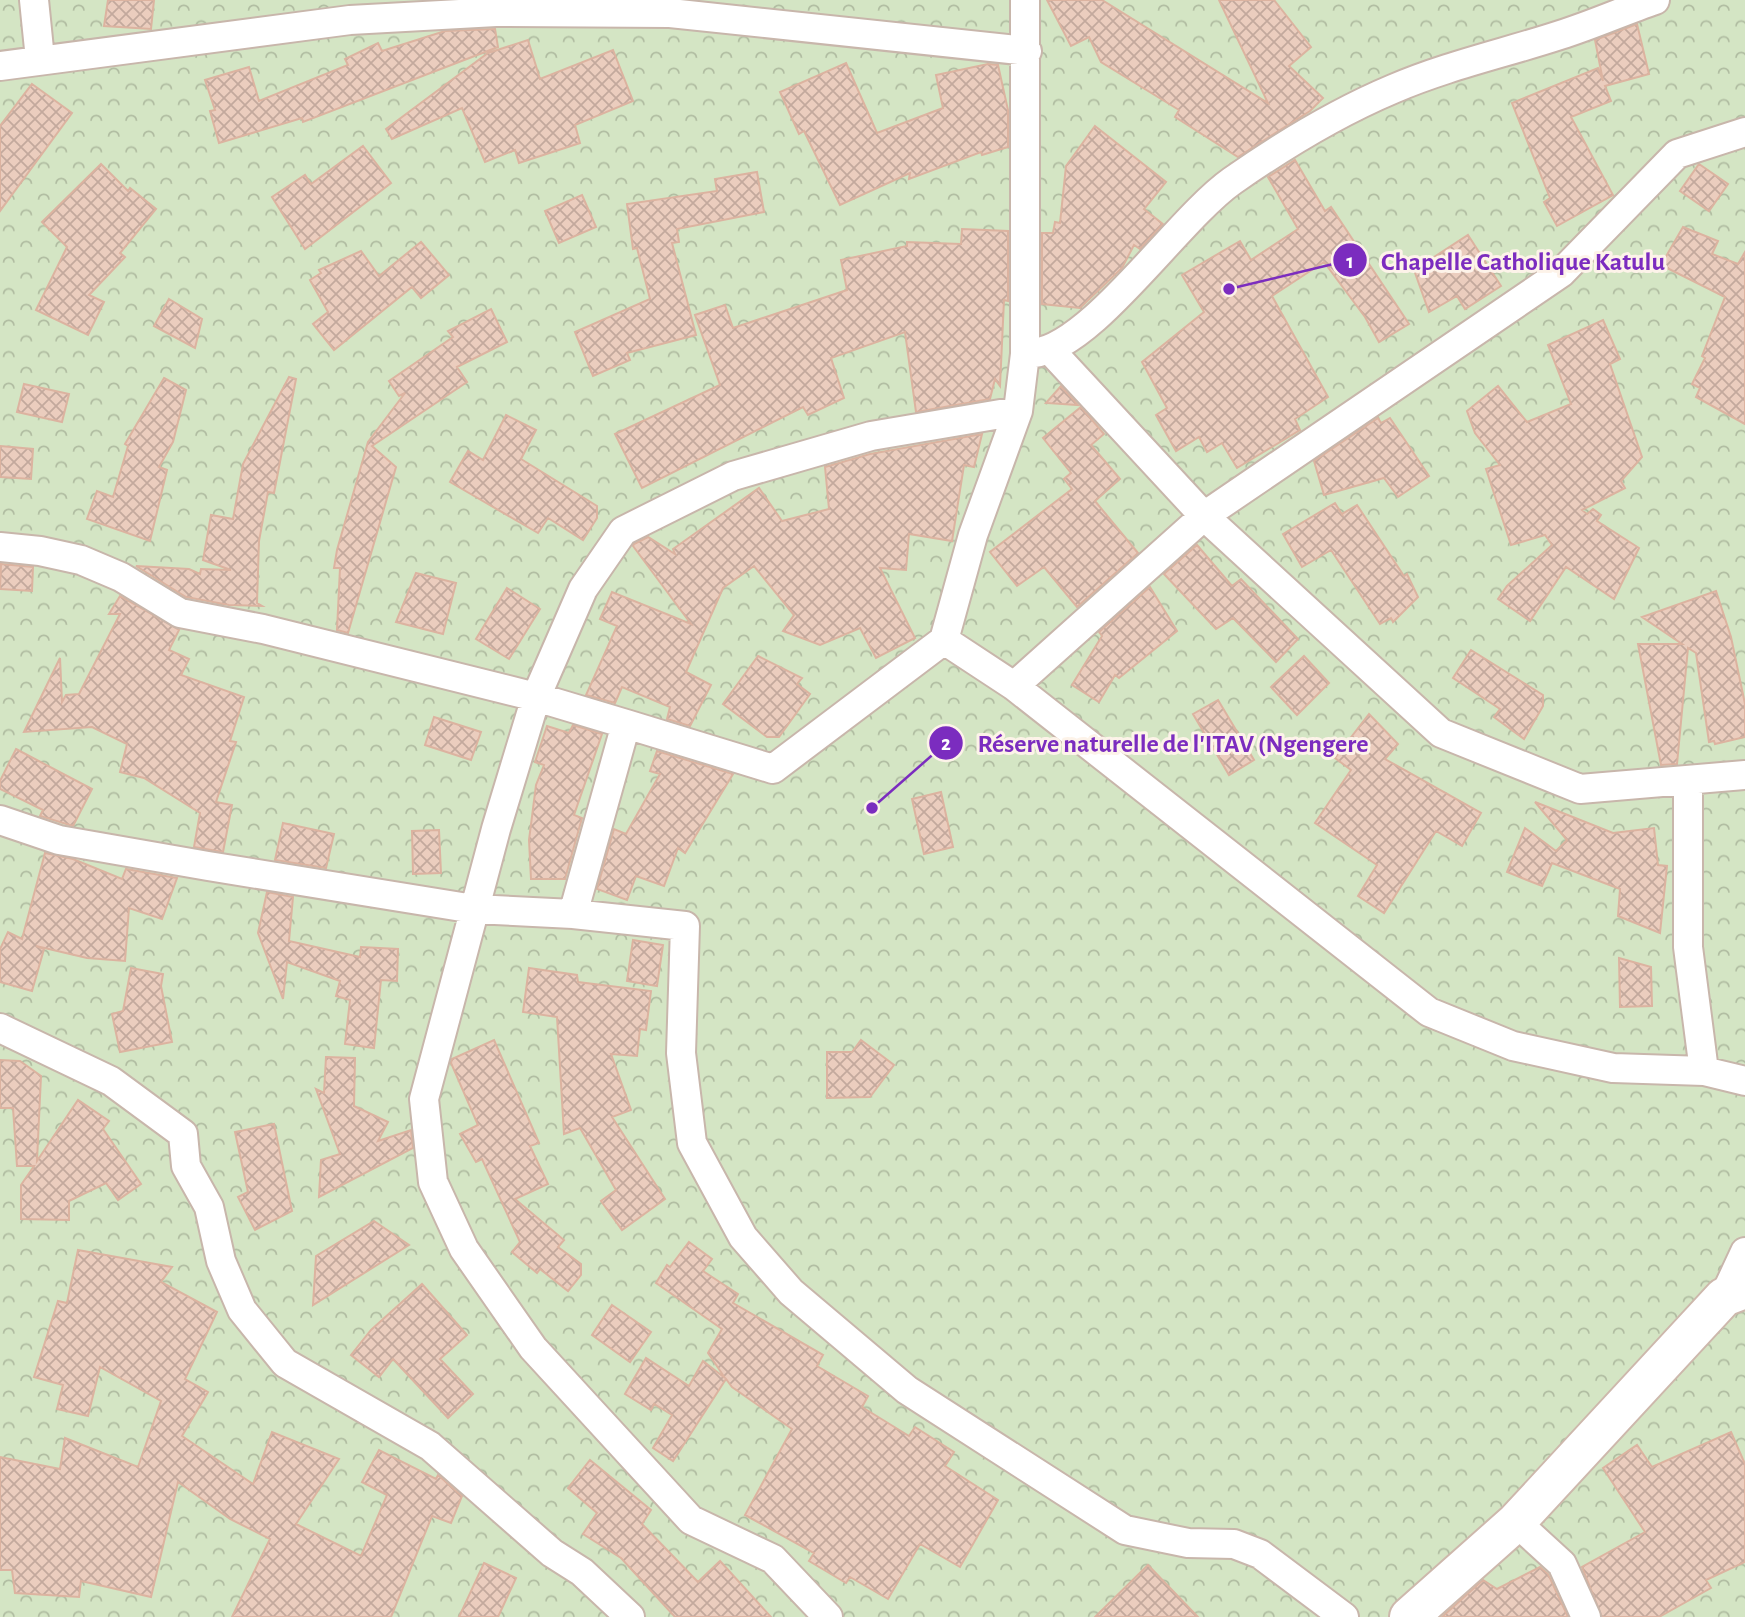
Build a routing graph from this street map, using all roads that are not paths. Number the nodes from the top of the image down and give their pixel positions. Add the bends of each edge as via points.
1 (34, 0) edge
2 (1026, 0) edge
3 (1655, 0) edge
4 (495, 6) edge
5 (350, 10) edge
6 (1027, 51) junction
7 (40, 60) junction
8 (0, 66) edge
9 (1745, 132) edge
10 (1038, 353) junction
11 (1018, 411) junction
12 (1204, 516) junction
13 (0, 547) edge
14 (944, 640) junction
15 (1014, 686) junction
16 (536, 697) junction
17 (626, 724) junction
18 (1745, 775) edge
19 (1688, 780) junction
20 (0, 820) edge
21 (474, 909) junction
22 (573, 914) junction
23 (0, 1028) edge
24 (1704, 1071) junction
25 (1745, 1081) edge
26 (1745, 1252) edge
27 (1735, 1293) edge
28 (1516, 1522) junction
29 (630, 1617) edge
30 (828, 1617) edge
31 (1344, 1617) edge
32 (1409, 1617) edge
33 (1586, 1617) edge

1 - 7 street
2 - 6 street
3 - 10 street via 1393,89 1295,139 1229,183 1178,229 1118,297
4 - 5 street
4 - 6 street via 670,13
5 - 7 street
6 - 10 street
7 - 8 street
9 - 12 street via 1677,154 1561,273
10 - 11 street
10 - 12 street
11 - 14 street via 973,535
11 - 16 street via 871,436 733,476 623,531 583,589
12 - 15 street
12 - 19 street via 1441,733 1580,789
13 - 16 street via 81,560 121,577 180,613 264,629
14 - 15 street
14 - 17 street via 773,769
15 - 24 street via 1429,1012 1513,1046 1613,1068
16 - 17 street
16 - 21 street
17 - 22 street
18 - 19 street
19 - 24 street via 1689,947
20 - 21 street via 59,840
21 - 22 street
21 - 30 street via 424,1099 433,1182 464,1249 533,1348 691,1520 773,1559
22 - 31 street via 685,926 681,1053 692,1143 743,1237 791,1292 907,1390 1125,1531 1188,1543 1234,1544 1259,1554
23 - 29 street via 111,1081 183,1134 186,1166 209,1206 221,1261 242,1310 285,1363 429,1446
24 - 25 street
26 - 27 street
27 - 28 street
28 - 32 street
28 - 33 street via 1562,1564

